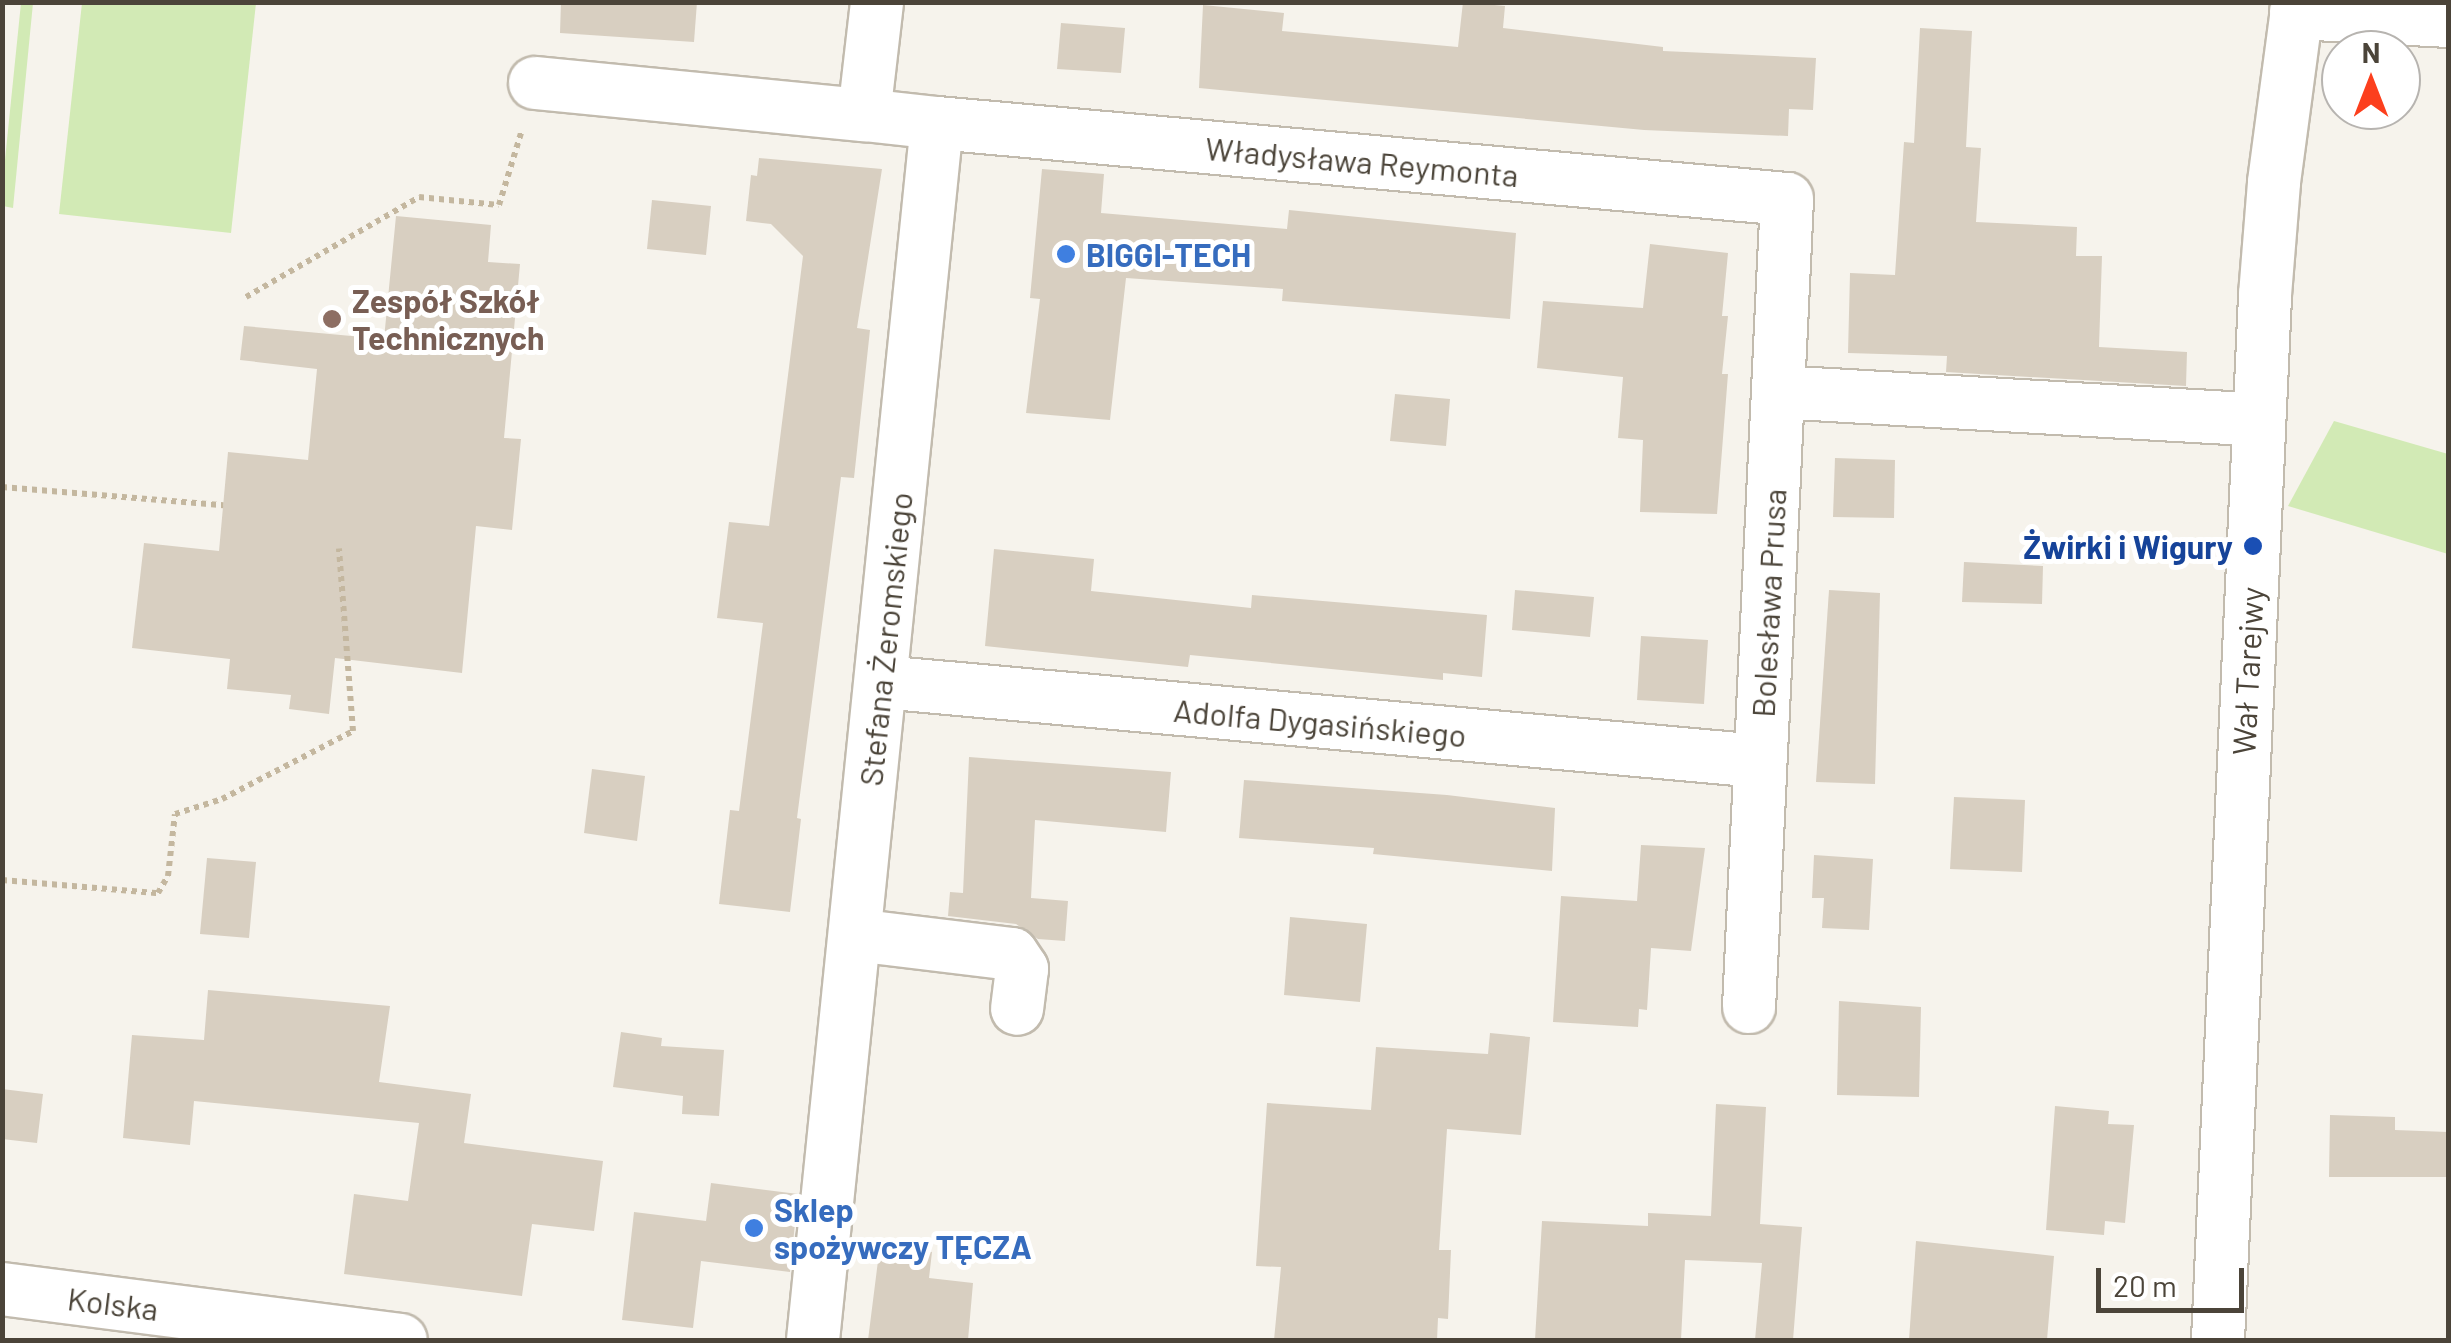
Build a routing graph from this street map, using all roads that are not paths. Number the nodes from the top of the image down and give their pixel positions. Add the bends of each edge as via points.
1 (876, 2) edge
2 (2297, 8) edge
3 (2448, 21) edge
4 (536, 83) dead end
5 (864, 115) junction
6 (937, 123) junction
7 (1787, 199) joint
8 (1778, 392) junction
9 (2259, 420) junction
10 (881, 682) junction
11 (1760, 761) junction
12 (855, 935) junction
13 (1748, 1007) dead end
14 (1018, 1008) dead end
15 (2, 1288) edge
16 (402, 1340) edge
17 (813, 1340) edge
18 (2218, 1340) edge

1 - 5 street
2 - 3 street
2 - 9 street, Wał Tarejwy via 2274,182
4 - 5 street
5 - 6 street
6 - 7 street, Władysława Reymonta
6 - 10 street, Stefana Żeromskiego
7 - 8 street, Bolesława Prusa
8 - 9 street
8 - 11 street, Bolesława Prusa
9 - 18 street, Wał Tarejwy
10 - 11 street, Adolfa Dygasińskiego
10 - 12 street, Stefana Żeromskiego
11 - 13 street, Bolesława Prusa
12 - 14 street via 1012,954 1022,970
12 - 17 street, Stefana Żeromskiego
15 - 16 street, Kolska

